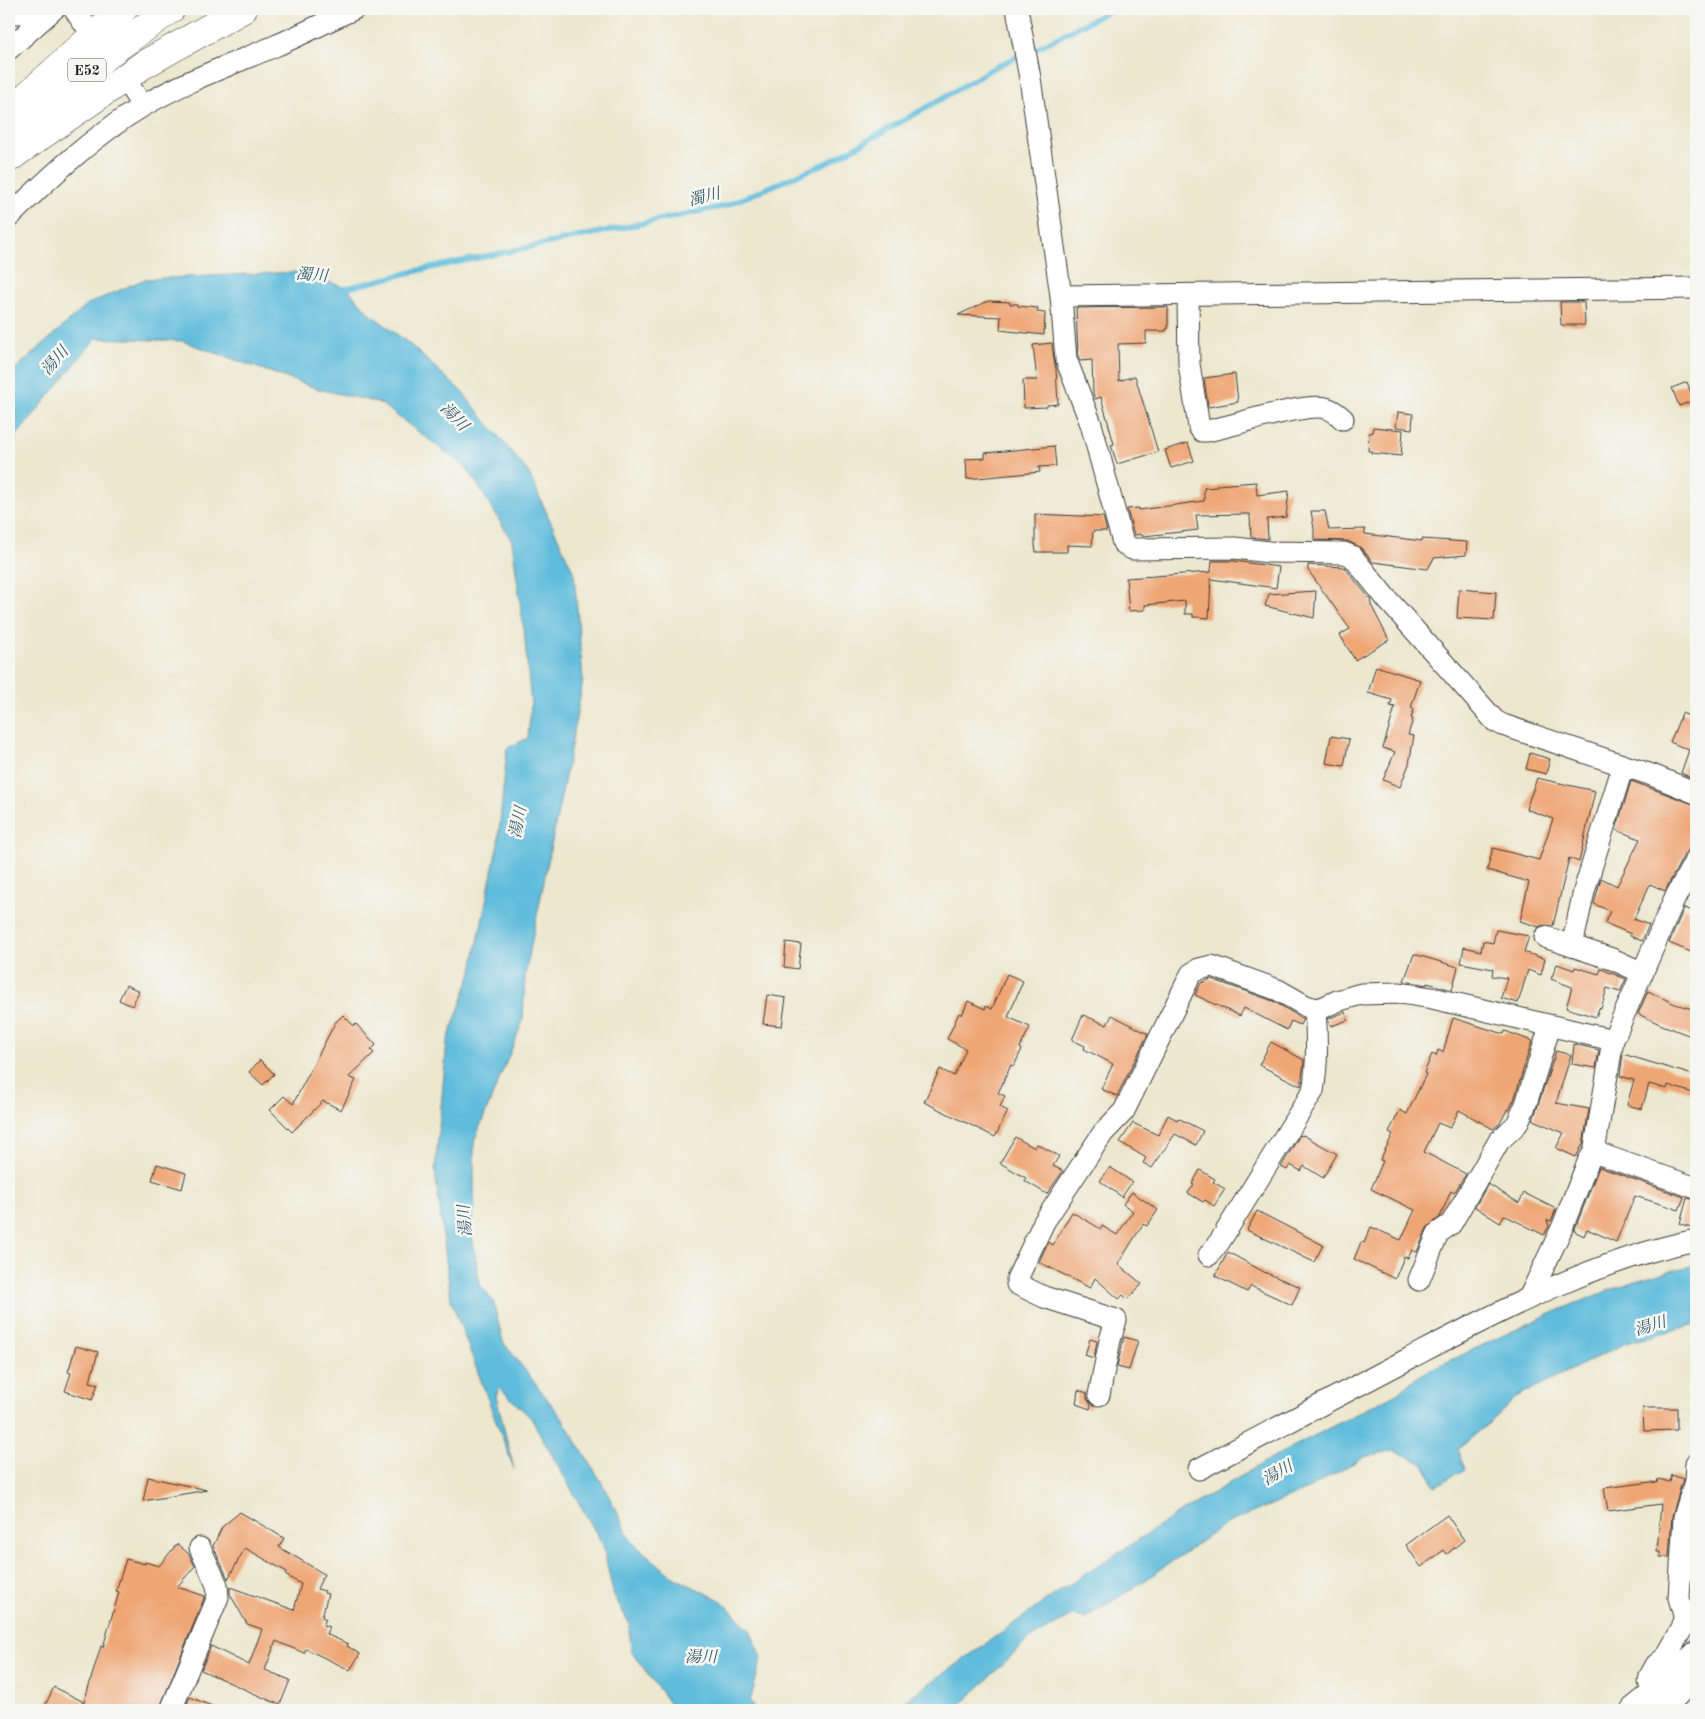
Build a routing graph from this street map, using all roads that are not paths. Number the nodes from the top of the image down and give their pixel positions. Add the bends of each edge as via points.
1 (123, 9) edge
2 (171, 9) edge
3 (243, 9) edge
4 (354, 9) edge
5 (1016, 9) edge
6 (51, 11) edge
7 (9, 13) edge
8 (9, 49) edge
9 (129, 85) dead end
10 (142, 106) junction
11 (9, 113) edge
12 (9, 138) edge
13 (9, 158) edge
14 (9, 217) edge
15 (1696, 288) edge
16 (1188, 295) junction
17 (1061, 296) junction
18 (1343, 418) dead end
19 (1624, 766) junction
20 (1696, 793) edge
21 (1696, 860) edge
22 (1545, 937) dead end
23 (1572, 946) junction
24 (1642, 973) junction
25 (1315, 1008) junction
26 (1550, 1026) junction
27 (1613, 1040) junction
28 (1594, 1152) junction
29 (1696, 1188) edge
30 (1696, 1240) edge
31 (1209, 1255) dead end
32 (1419, 1280) dead end
33 (1529, 1298) junction
34 (1099, 1395) dead end
35 (1696, 1463) edge
36 (1199, 1469) dead end
37 (200, 1548) dead end
38 (1688, 1664) edge
39 (1659, 1702) edge
40 (171, 1710) edge
41 (1634, 1710) edge

1 - 11 highway
2 - 12 highway, E52 via 56,95
3 - 13 highway via 143,65
4 - 10 street
5 - 17 street via 1030,78
6 - 7 street
6 - 8 street
9 - 10 street
10 - 14 street via 73,157
15 - 16 street
16 - 17 street
16 - 18 street via 1189,364 1202,431 1304,408 1326,408
17 - 19 street via 1066,359 1091,424 1123,543 1132,549 1235,548 1352,556 1495,721
19 - 20 street
19 - 23 street via 1584,891
21 - 24 street via 1674,900
22 - 23 street
23 - 24 street
24 - 27 street
25 - 26 street via 1361,994 1400,993
25 - 31 street via 1317,1046 1313,1091
25 - 34 street via 1278,990 1212,966 1191,974 1124,1111 1103,1133 1044,1222 1017,1284 1044,1297 1116,1320
26 - 27 street
26 - 32 street via 1517,1124 1499,1141 1451,1224 1438,1233
27 - 28 street
28 - 29 street
28 - 33 street
30 - 33 street via 1617,1262
33 - 36 street
35 - 39 street via 1695,1481 1684,1517 1679,1598 1684,1615 1683,1627 1666,1657 1656,1665 1649,1682
37 - 40 street via 217,1585 218,1598
38 - 39 main road
39 - 41 main road

